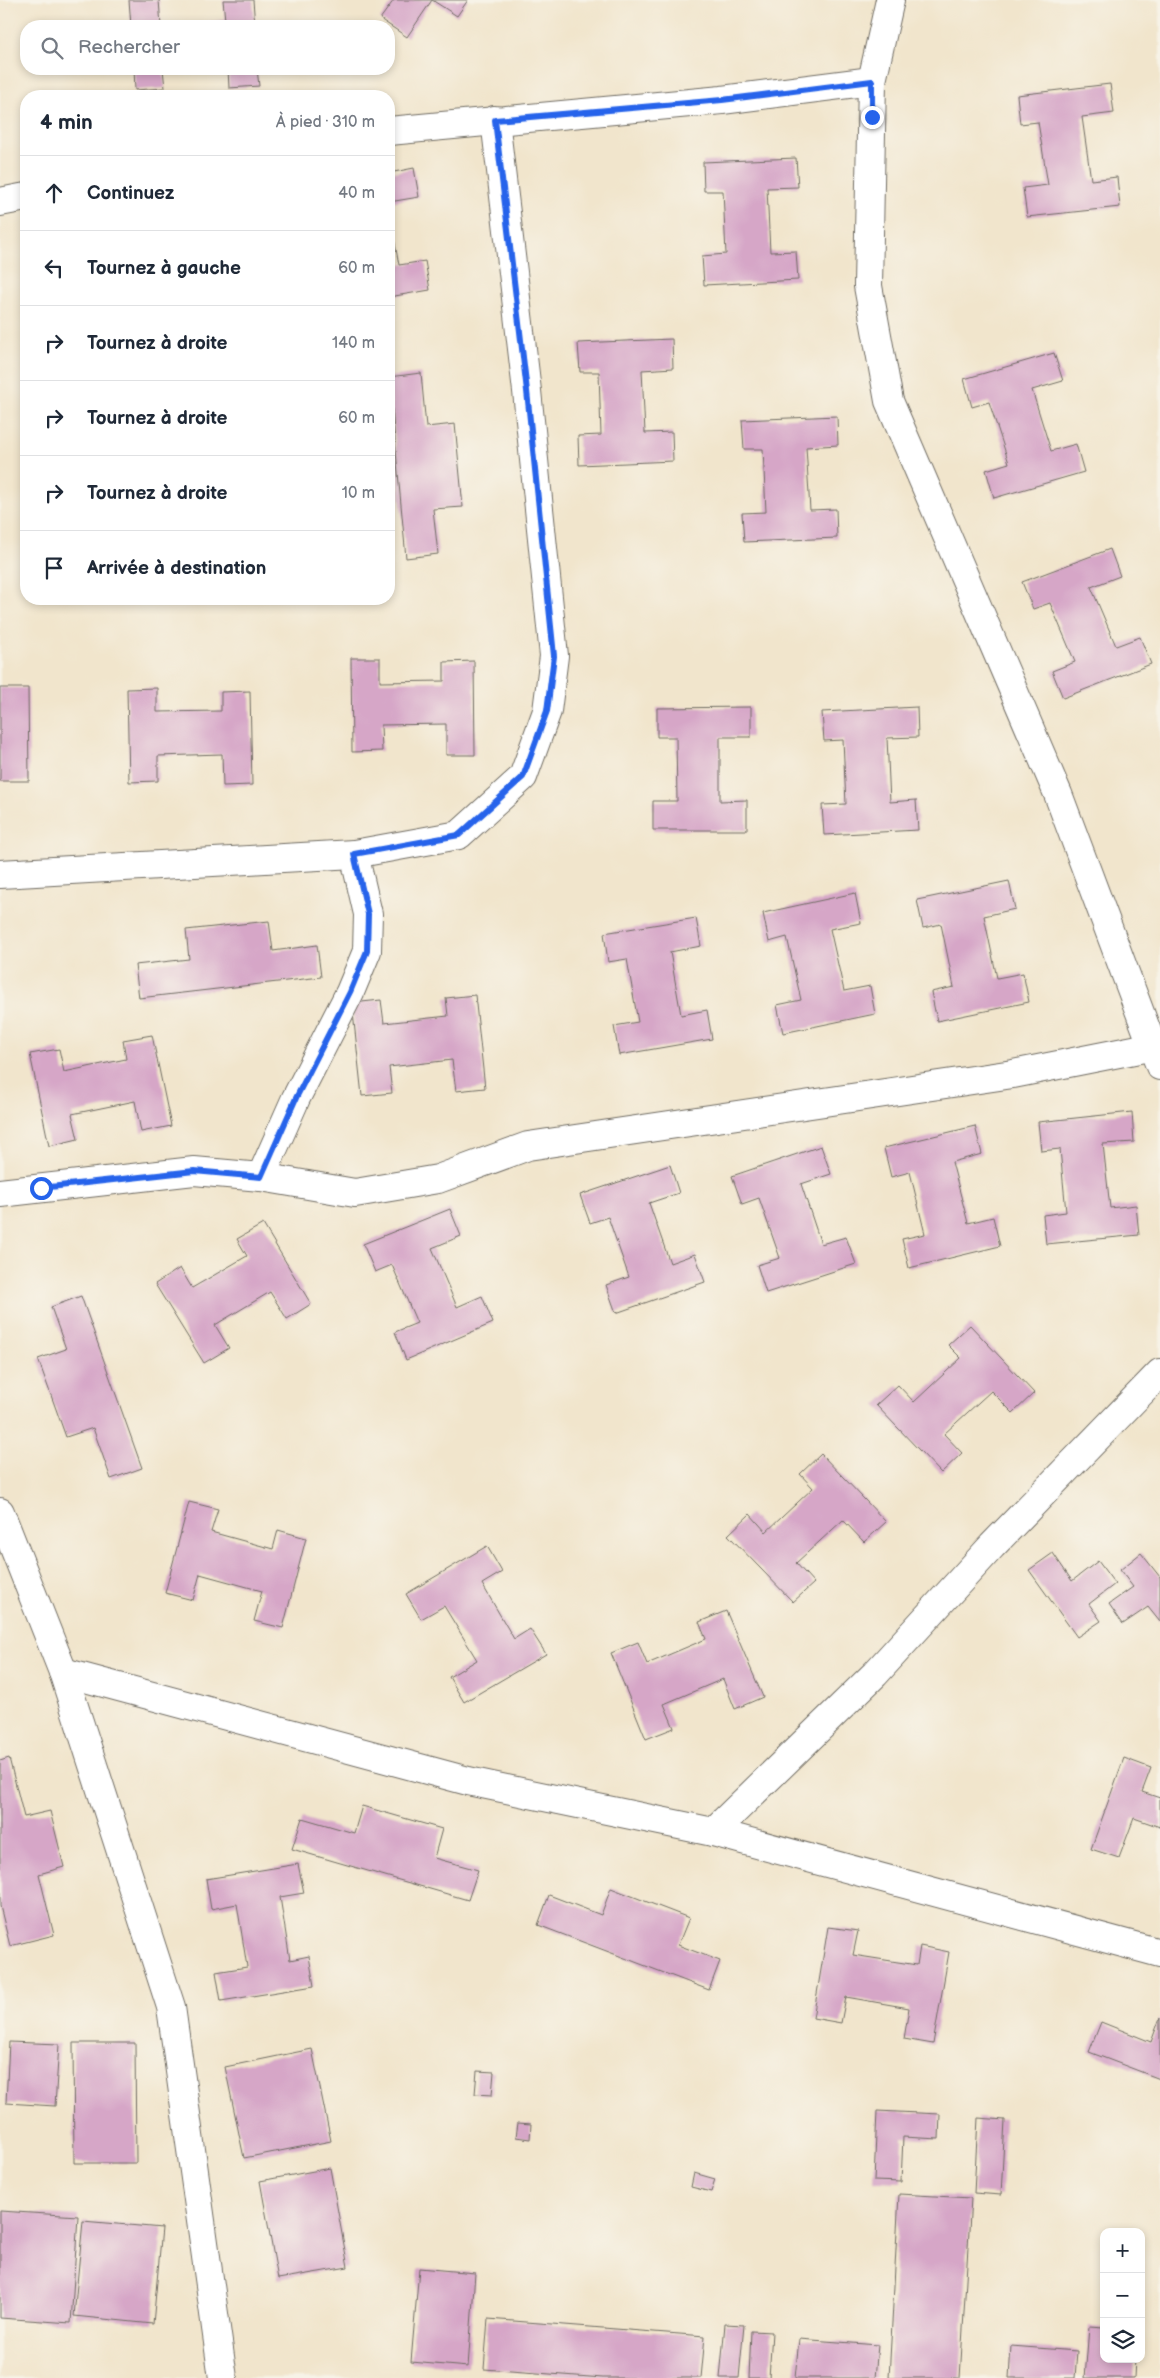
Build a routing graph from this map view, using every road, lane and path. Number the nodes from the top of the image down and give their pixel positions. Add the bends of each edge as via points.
1 (890, 0) edge
2 (872, 81) junction
3 (495, 120) junction
4 (395, 130) edge
5 (20, 197) edge
6 (0, 202) edge
7 (354, 854) junction
8 (0, 874) edge
9 (1157, 1056) edge
10 (261, 1177) junction
11 (0, 1193) edge
12 (1160, 1373) edge
13 (0, 1512) edge
14 (63, 1672) junction
15 (713, 1832) junction
16 (1160, 1953) edge
17 (223, 2378) edge

1 - 2 street
2 - 3 street via 722,100
2 - 9 street via 868,286 889,401 1058,794
3 - 4 street
3 - 7 street via 554,656 547,711 523,777 459,835
5 - 6 street
7 - 8 street
7 - 10 street via 368,914 367,951
9 - 10 street via 1013,1074 528,1146 438,1179 355,1193
10 - 11 street via 194,1171
12 - 15 street via 992,1546 875,1674
13 - 14 street
14 - 15 street via 468,1781
14 - 17 street via 171,2007
15 - 16 street

